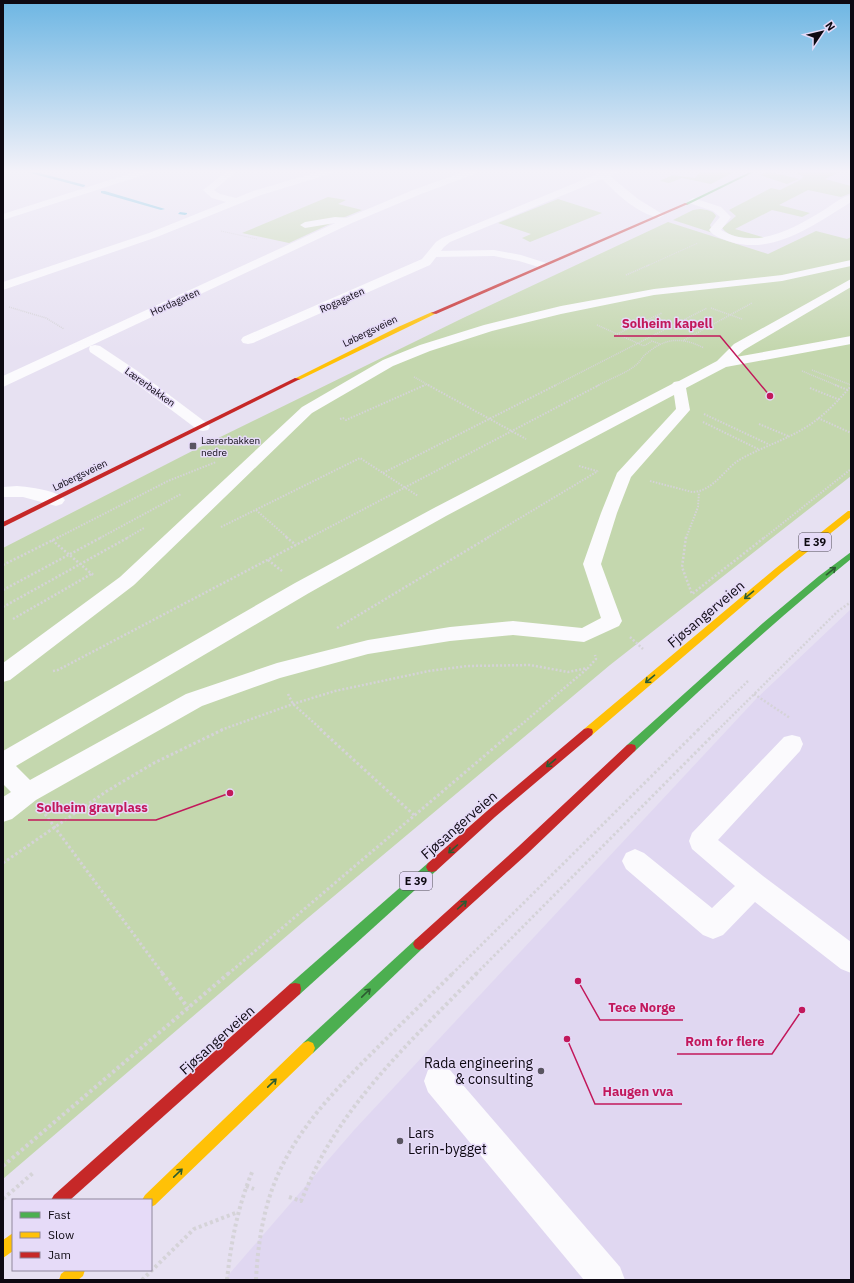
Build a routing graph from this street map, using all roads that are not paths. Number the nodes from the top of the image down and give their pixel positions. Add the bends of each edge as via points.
1 (163, 231) edge
2 (328, 231) edge
3 (467, 231) edge
4 (622, 231) edge
5 (716, 231) edge
6 (791, 231) edge
7 (434, 254) junction
8 (851, 263) edge
9 (542, 265) junction
10 (851, 282) edge
11 (3, 286) edge
12 (248, 340) dead end
13 (851, 340) edge
14 (90, 346) junction
15 (722, 364) junction
16 (3, 382) edge
17 (679, 385) junction
18 (203, 427) junction
19 (3, 492) edge
20 (56, 500) junction
21 (851, 513) edge
22 (3, 525) edge
23 (851, 554) edge
24 (3, 674) edge
25 (792, 744) road end
26 (3, 762) edge
27 (3, 769) edge
28 (28, 793) junction
29 (3, 811) edge
30 (634, 861) dead end
31 (754, 885) junction
32 (851, 959) edge
33 (439, 1081) dead end
34 (60, 1199) edge
35 (151, 1199) edge
36 (12, 1243) edge
37 (3, 1250) edge
38 (76, 1271) edge
39 (67, 1280) edge
40 (607, 1280) edge

1 - 11 street
2 - 14 street, Hordagaten
3 - 7 street, Rogagaten via 438,245
4 - 9 main road, Løbergsveien
5 - 6 street via 749,242 771,240
7 - 9 lane via 494,253
7 - 12 street, Rogagaten via 420,265
8 - 24 lane via 782,278 654,292 562,310 488,328 388,363 307,410 127,581
9 - 18 main road, Løbergsveien via 400,328
10 - 15 lane via 739,347
13 - 15 lane
14 - 16 street, Hordagaten
14 - 18 lane, Lærerbakken
15 - 17 lane
17 - 26 lane via 302,588
17 - 28 lane via 683,410 625,474 592,564 612,621 584,635 513,628 450,634 368,647 277,671 194,700
18 - 20 main road, Løbergsveien
19 - 20 street via 35,492
20 - 22 main road, Løbergsveien
21 -> 34 main road, Fjøsangerveien / E 39 via 773,575 491,814
35 -> 23 main road, E 39 via 377,982 676,706
25 - 31 lane via 701,841
27 - 28 lane
28 - 29 lane
30 - 31 lane via 713,926
31 - 32 lane
33 - 40 lane
36 - 37 main road
38 - 39 main road

